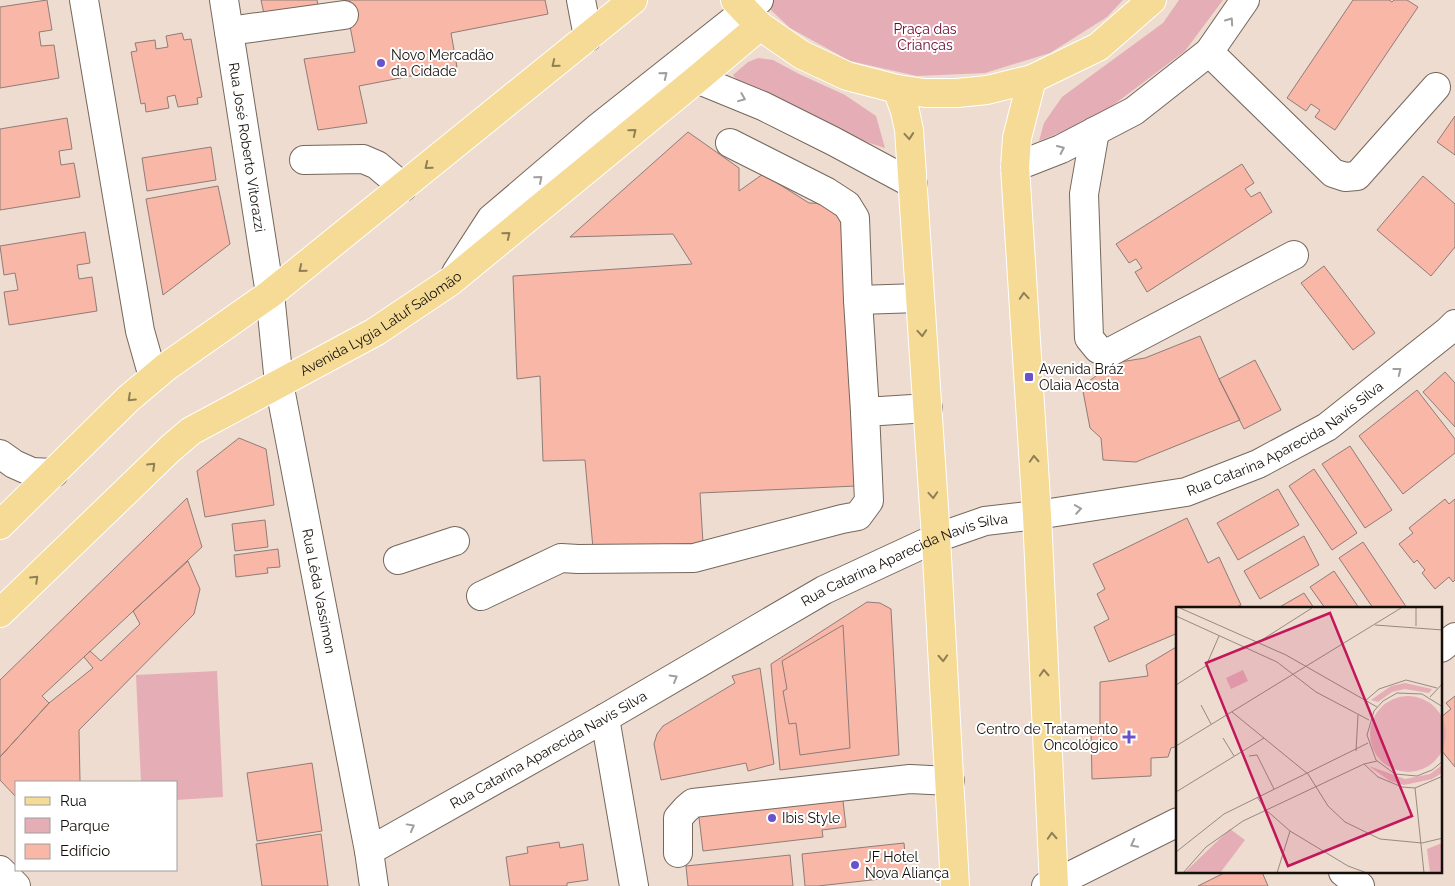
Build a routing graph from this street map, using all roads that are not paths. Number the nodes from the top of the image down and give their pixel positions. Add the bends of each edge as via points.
1 (84, 0) edge
2 (224, 0) edge
3 (581, 0) edge
4 (1152, 0) edge
5 (1245, 0) edge
6 (632, 1) edge
7 (750, 9) edge
8 (344, 15) dead end
9 (229, 31) junction
10 (588, 37) junction
11 (1209, 52) junction
12 (697, 79) junction
13 (1032, 79) junction
14 (1436, 87) dead end
15 (897, 89) junction
16 (1095, 131) junction
17 (730, 143) dead end
18 (304, 160) dead end
19 (1016, 167) junction
20 (912, 184) junction
21 (403, 186) junction
22 (1294, 256) dead end
23 (451, 281) junction
24 (270, 294) junction
25 (919, 298) junction
26 (858, 300) junction
27 (1455, 324) edge
28 (153, 377) junction
29 (279, 384) junction
30 (928, 408) junction
31 (865, 412) junction
32 (0, 454) edge
33 (54, 473) junction
34 (1037, 515) junction
35 (1, 520) edge
36 (936, 538) junction
37 (455, 541) dead end
38 (398, 560) dead end
39 (481, 596) dead end
40 (0, 613) edge
41 (1455, 637) edge
42 (1442, 647) edge
43 (605, 718) junction
44 (950, 781) junction
45 (1176, 823) edge
46 (369, 851) junction
47 (678, 852) dead end
48 (0, 870) edge
49 (1345, 874) edge
50 (1052, 885) edge
51 (16, 886) edge
52 (374, 886) edge
53 (634, 886) edge
54 (955, 886) edge
55 (1360, 886) edge

1 - 28 street via 140,331
2 - 9 street, Rua José Roberto Vitorazzi
3 - 10 street
4 - 13 main road via 1098,47
11 -> 5 street
6 - 10 main road
7 - 12 main road, Avenida Lygia Latuf Salomão
7 - 15 main road via 802,55 848,76
23 -> 7 street via 491,219 600,126
8 - 9 street
9 - 24 street, Rua José Roberto Vitorazzi
10 -> 21 main road
11 - 14 street via 1333,173 1345,177 1357,176
11 - 16 street via 1134,111
12 -> 20 street via 763,106
23 -> 12 main road, Avenida Lygia Latuf Salomão
13 - 15 main road via 987,90 957,93
13 - 19 main road via 1017,138
15 -> 20 main road via 909,130
19 -> 16 street
16 - 22 street via 1084,194 1090,338 1098,349 1108,353
17 - 26 street via 828,192 847,205 855,218
18 - 21 street via 363,159 377,164
34 -> 19 main road
20 - 25 main road
21 -> 24 main road
23 - 29 main road, Avenida Lygia Latuf Salomão via 375,332
24 - 28 main road
24 - 29 street, Rua Lêda Vassimon
25 - 26 street
25 -> 30 main road
26 - 31 street
34 -> 27 street, Rua Catarina Aparecida Navis Silva via 1186,492 1258,464 1327,427
28 -> 33 main road
40 -> 29 main road, Avenida Lygia Latuf Salomão via 191,431
29 - 46 street, Rua Lêda Vassimon
30 - 31 street
30 -> 36 main road
31 - 39 street via 869,501 858,516 694,558 561,558
32 - 33 street via 32,472
33 - 35 main road
34 - 36 street, Rua Catarina Aparecida Navis Silva via 984,522
50 -> 34 main road
43 -> 36 street, Rua Catarina Aparecida Navis Silva via 824,590
36 -> 44 main road
37 - 38 street
41 - 42 street
46 -> 43 street, Rua Catarina Aparecida Navis Silva
43 - 53 street
44 - 47 street via 910,779 693,803 678,818
44 - 54 main road
45 -> 50 street
46 - 52 street, Rua Lêda Vassimon
48 - 51 street
49 - 55 street

